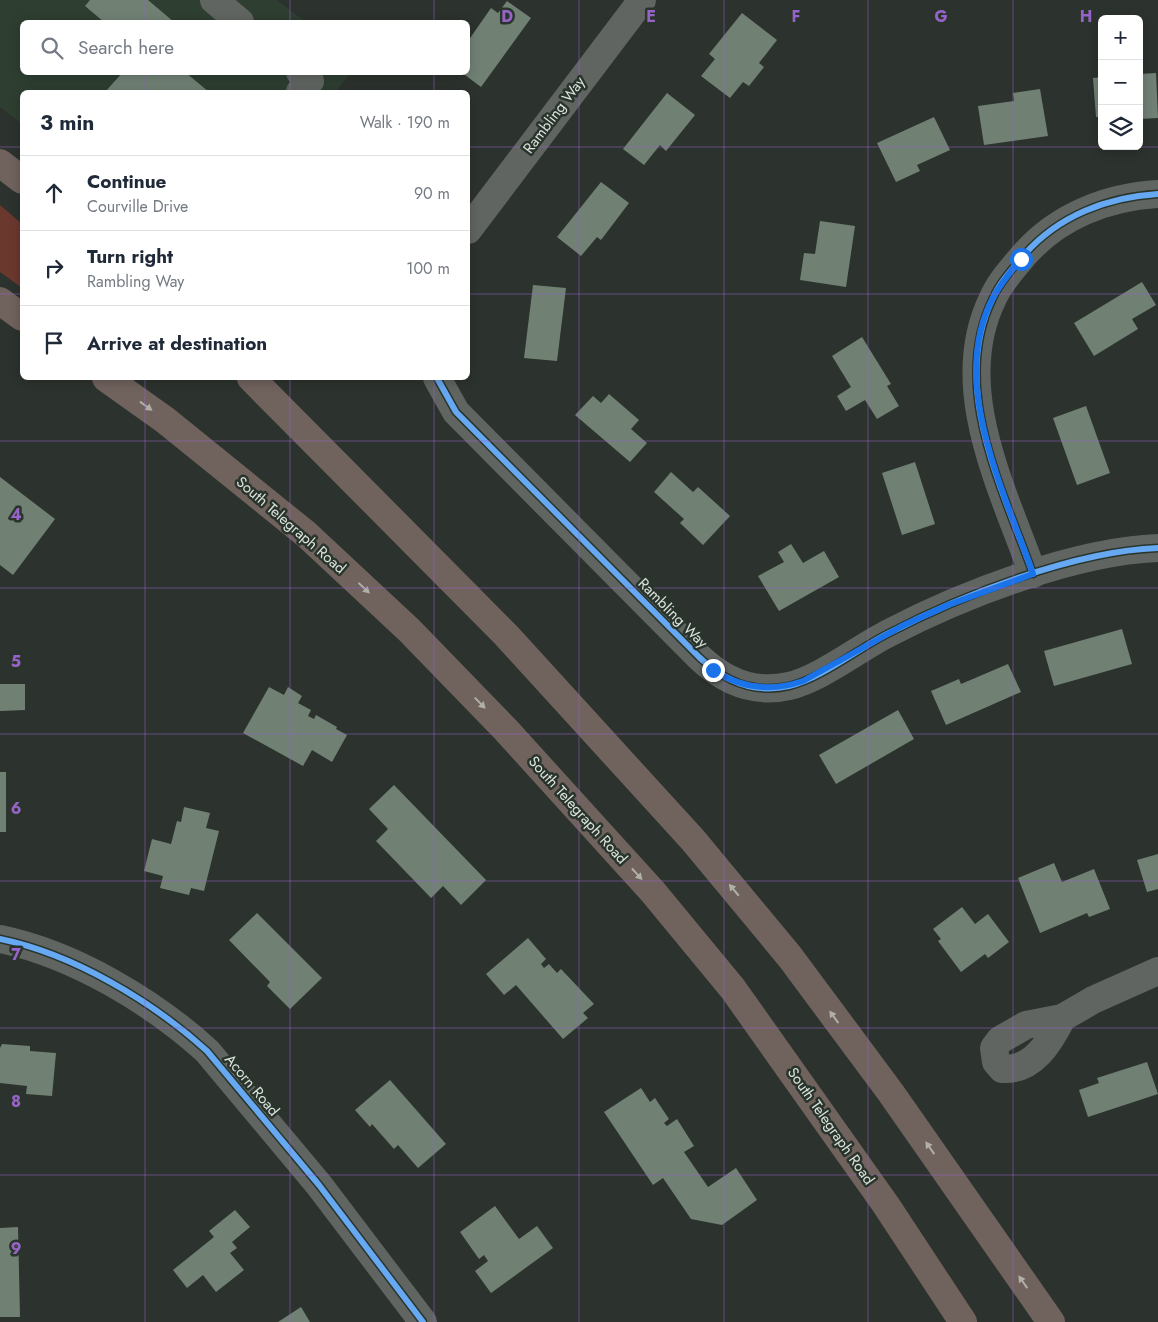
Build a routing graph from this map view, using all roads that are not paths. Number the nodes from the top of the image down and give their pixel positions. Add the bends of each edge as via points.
1 (214, 0) edge
2 (637, 2) edge
3 (238, 20) edge
4 (303, 75) edge
5 (302, 90) edge
6 (0, 163) edge
7 (20, 178) edge
8 (1158, 194) edge
9 (470, 227) edge
10 (0, 301) edge
11 (20, 316) edge
12 (109, 380) edge
13 (253, 380) edge
14 (437, 380) edge
15 (1158, 548) edge
16 (1033, 574) junction
17 (0, 939) edge
18 (1158, 971) edge
19 (1062, 1018) dead end
20 (423, 1322) edge
21 (963, 1322) edge
22 (1051, 1322) edge

1 - 3 street
2 - 9 street, Rambling Way
4 - 5 street via 310,81
6 - 7 highway
8 - 16 street via 1104,203 1056,226 1038,240 1006,278 993,297 984,321 977,352 978,408
10 - 11 highway
12 -> 21 highway, South Telegraph Road via 165,420 306,534 409,630 506,730 653,892 733,989 886,1205
22 -> 13 highway via 891,1093 790,957 693,840 506,635
14 - 16 street, Rambling Way via 456,412 699,657 713,670 737,683 776,688 803,681 902,626 948,605
15 - 16 street, Rambling Way via 1113,553
17 - 20 street, Acorn Road via 46,952 134,996 186,1032 207,1051 319,1185
18 - 19 street

